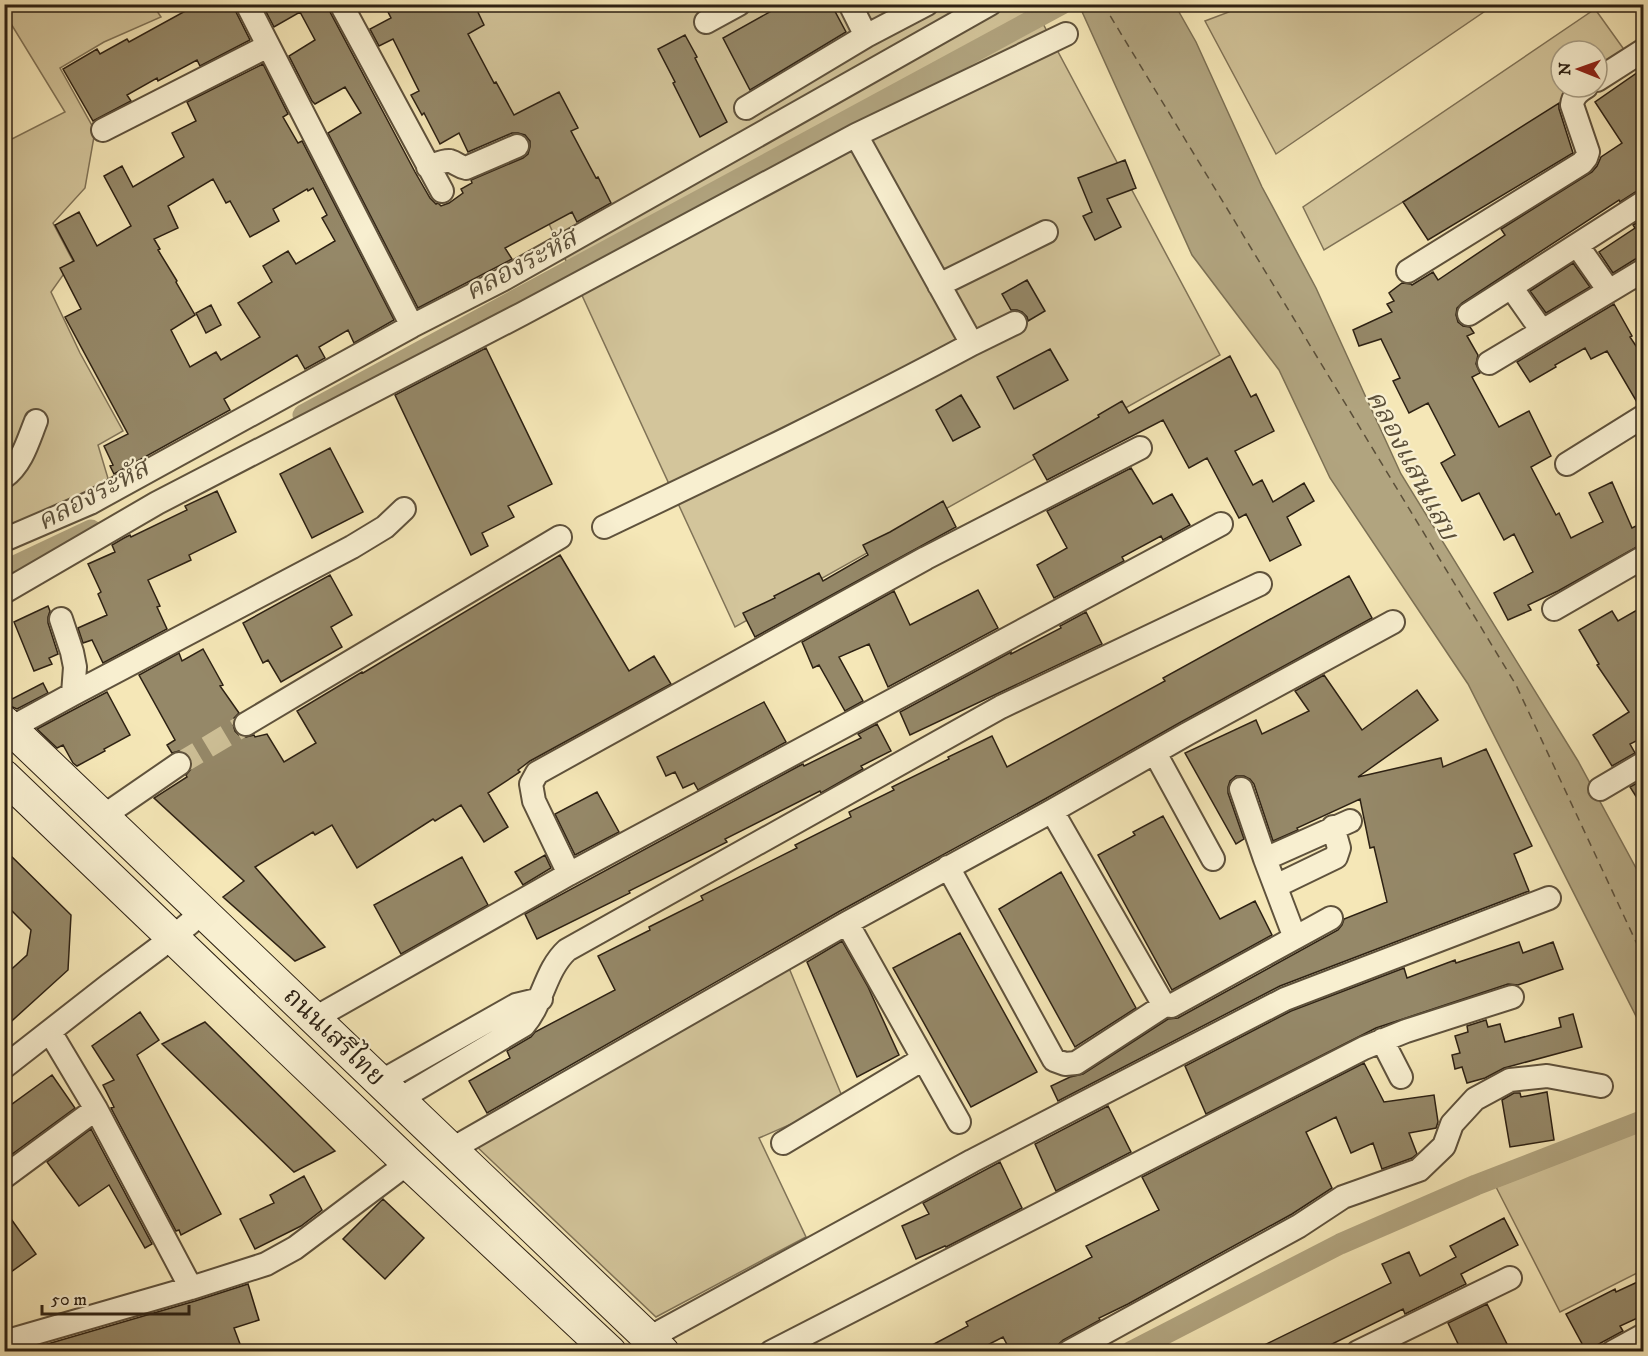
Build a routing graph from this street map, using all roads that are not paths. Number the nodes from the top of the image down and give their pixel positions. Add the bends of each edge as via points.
1 (247, 4) edge
2 (341, 4) edge
3 (739, 4) edge
4 (850, 4) edge
5 (927, 4) edge
6 (990, 4) edge
7 (706, 22) dead end
8 (1066, 34) dead end
9 (866, 36) junction
10 (268, 46) junction
11 (1644, 50) edge
12 (1609, 72) edge
13 (1573, 99) edge
14 (746, 108) dead end
15 (103, 130) dead end
16 (856, 135) junction
17 (517, 146) dead end
18 (428, 167) junction
19 (442, 192) dead end
20 (1644, 202) edge
21 (1046, 232) dead end
22 (1577, 244) junction
23 (1644, 270) edge
24 (1408, 271) dead end
25 (504, 284) junction
26 (939, 285) junction
27 (1511, 287) junction
28 (1609, 291) junction
29 (521, 312) junction
30 (1469, 314) dead end
31 (1015, 323) dead end
32 (412, 326) junction
33 (1542, 331) junction
34 (972, 344) junction
35 (1489, 363) dead end
36 (1644, 416) edge
37 (36, 421) dead end
38 (1140, 448) dead end
39 (1567, 464) dead end
40 (4, 477) edge
41 (404, 509) dead end
42 (1221, 524) dead end
43 (604, 527) dead end
44 (560, 537) dead end
45 (4, 540) edge
46 (1644, 557) edge
47 (1260, 584) dead end
48 (4, 592) edge
49 (1554, 609) dead end
50 (61, 618) dead end
51 (1393, 622) dead end
52 (73, 694) junction
53 (246, 724) tunnel mouth
54 (8, 725) edge
55 (1155, 753) junction
56 (1644, 763) edge
57 (179, 764) tunnel mouth
58 (4, 776) edge
59 (1241, 789) dead end
60 (1600, 789) dead end
61 (1052, 811) junction
62 (102, 817) junction
63 (1213, 859) dead end
64 (1265, 859) junction
65 (948, 867) junction
66 (568, 874) junction
67 (1276, 886) junction
68 (1549, 898) dead end
69 (203, 912) junction
70 (1331, 918) dead end
71 (847, 923) junction
72 (172, 938) junction
73 (1295, 938) junction
74 (1512, 997) dead end
75 (1166, 1005) junction
76 (315, 1018) junction
77 (50, 1032) junction
78 (1383, 1040) junction
79 (923, 1059) junction
80 (4, 1067) edge
81 (1401, 1077) dead end
82 (1601, 1086) dead end
83 (390, 1090) junction
84 (96, 1109) junction
85 (959, 1122) dead end
86 (783, 1143) dead end
87 (452, 1149) junction
88 (408, 1163) junction
89 (4, 1177) edge
90 (1510, 1278) dead end
91 (192, 1288) junction
92 (1644, 1335) edge
93 (4, 1342) edge
94 (1393, 1344) edge
95 (656, 1345) edge
96 (606, 1350) edge
97 (771, 1352) edge
98 (1069, 1352) edge
99 (1359, 1352) edge
100 (1613, 1352) edge

1 - 10 street
2 - 18 street
3 - 7 street
4 - 9 street
5 - 9 street
6 - 25 street
8 - 16 street
9 - 14 street
10 - 15 street
10 - 32 street
11 - 12 street
13 - 24 street via 1588,152 1582,163
16 - 26 street
16 - 29 street
17 - 18 street via 466,168 448,161
18 - 19 street
20 - 22 street
21 - 26 street
22 - 27 street
22 - 28 street
23 - 28 street
25 - 29 street
25 - 32 street
26 - 34 street
27 - 30 street
27 - 33 street
28 - 33 street
29 - 48 street via 158,503
31 - 34 street
32 - 45 street via 90,503
33 - 35 street
34 - 43 street
36 - 39 street
37 - 40 street via 19,462
38 - 66 street via 926,558 537,773 531,784 534,801
41 - 52 street via 386,527 352,547
42 - 66 street
44 - 53 street
46 - 49 street
47 - 83 street via 1001,707 567,951 552,969 541,999 524,1025 444,1059
50 - 52 street via 75,667
51 - 55 street
52 - 54 street
54 - 62 main road, ถนนเสรีไทย
55 - 61 street
55 - 63 street
56 - 60 street
57 - 62 street
58 - 72 main road, ถนนเสรีไทย
59 - 64 street
61 - 65 street
61 - 75 street
62 - 69 main road, ถนนเสรีไทย
64 - 67 street
64 - 67 street via 1341,824 1336,857
65 - 71 street
65 - 75 street via 1054,1060 1076,1063
66 - 76 street
67 - 73 street
68 - 95 street via 1285,999 972,1161
69 - 72 street
69 - 76 main road, ถนนเสรีไทย
70 - 73 street
71 - 79 street
71 - 87 street
72 - 77 street
72 - 88 main road, ถนนเสรีไทย
73 - 75 street via 1171,1006
74 - 78 street
76 - 83 main road, ถนนเสรีไทย
77 - 80 street
77 - 84 street
78 - 81 street
78 - 97 street
79 - 85 street
79 - 86 street
82 - 98 street via 1547,1076 1510,1080 1475,1099 1452,1124 1444,1146 1419,1170 1344,1197 1299,1226
83 - 87 main road, ถนนเสรีไทย
84 - 89 street
84 - 91 street
87 - 95 main road, ถนนเสรีไทย
88 - 91 street via 295,1248 266,1264
88 - 96 main road, ถนนเสรีไทย
90 - 94 street
91 - 93 street
92 - 100 street
94 - 99 street

